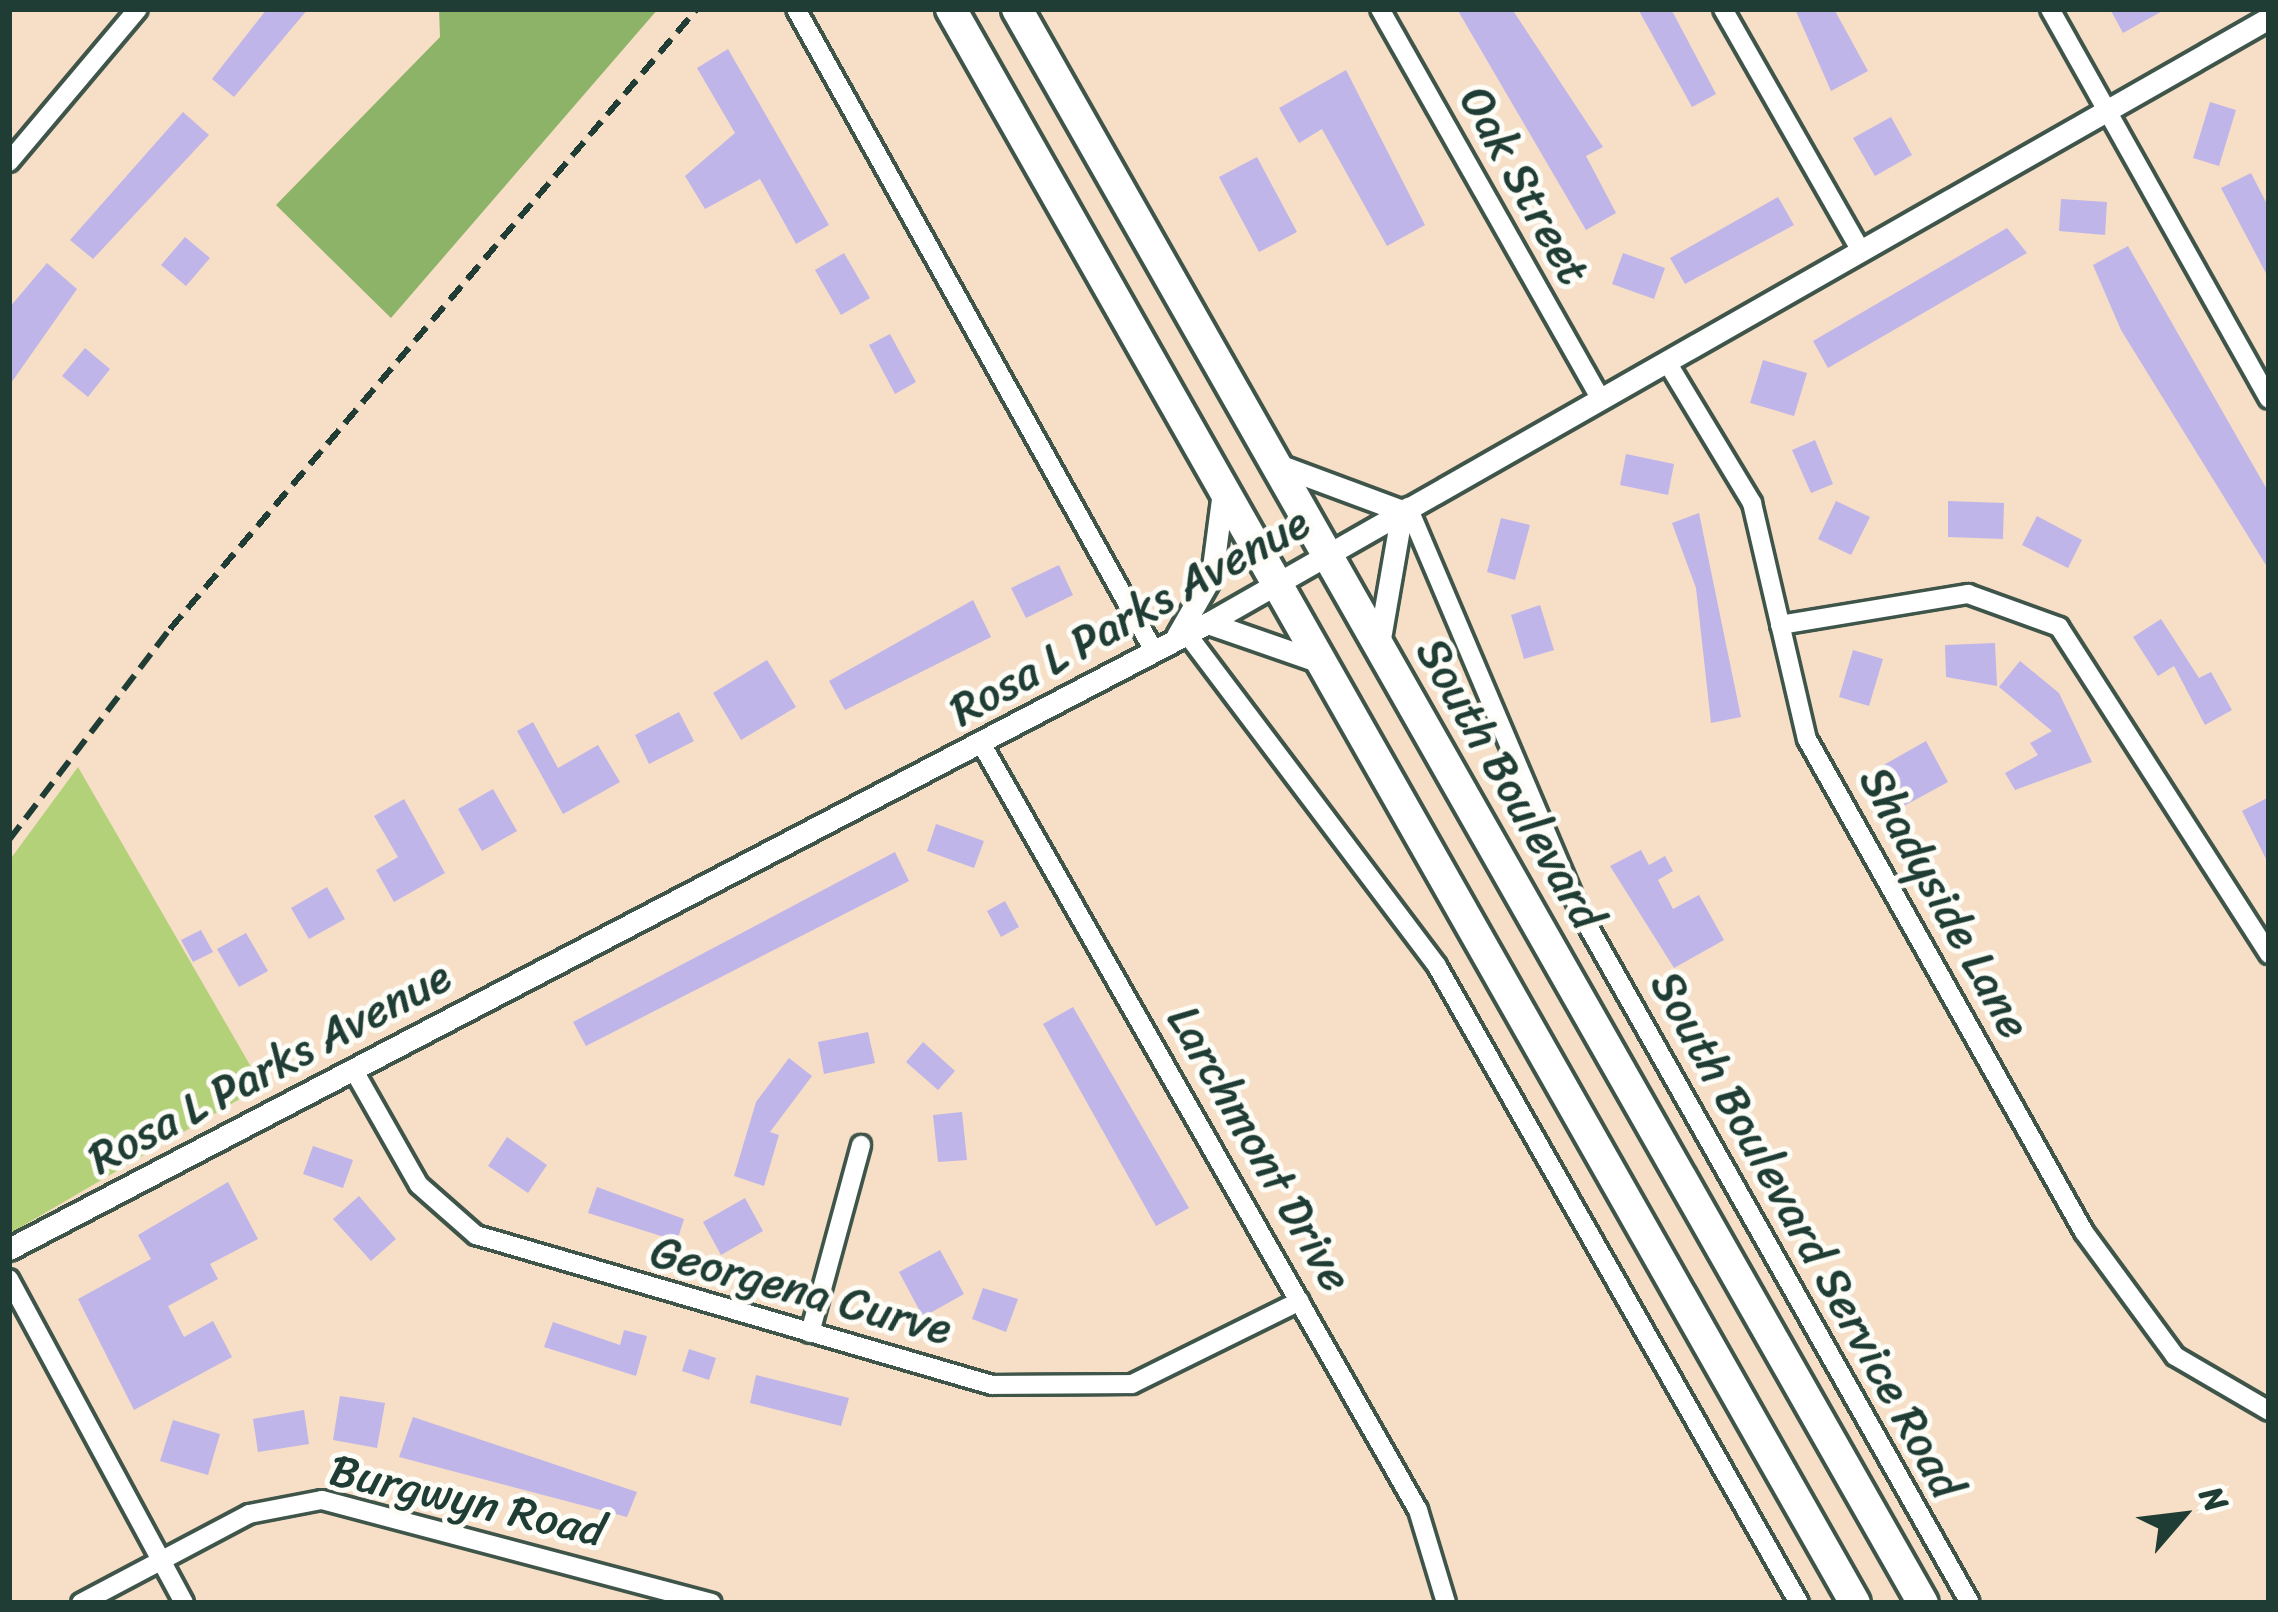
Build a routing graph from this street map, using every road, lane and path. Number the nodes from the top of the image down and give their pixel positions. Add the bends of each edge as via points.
1 (110, 9) edge
2 (138, 9) edge
3 (796, 9) edge
4 (951, 9) edge
5 (1017, 9) edge
6 (1380, 9) edge
7 (1724, 9) edge
8 (2050, 9) edge
9 (2269, 18) edge
10 (122, 28) junction
11 (2106, 111) junction
12 (9, 162) edge
13 (1861, 250) junction
14 (1667, 362) junction
15 (1601, 399) junction
16 (2269, 399) edge
17 (1281, 466) junction
18 (1223, 491) junction
19 (1405, 509) junction
20 (1329, 553) junction
21 (1276, 584) junction
22 (1780, 625) junction
23 (1190, 632) junction
24 (1378, 644) junction
25 (1154, 651) junction
26 (1320, 662) junction
27 (980, 743) junction
28 (2269, 954) edge
29 (352, 1069) junction
30 (861, 1145) dead end
31 (9, 1249) edge
32 (9, 1279) edge
33 (1300, 1301) junction
34 (810, 1334) junction
35 (2269, 1411) edge
36 (160, 1560) junction
37 (658, 1595) edge
38 (81, 1603) edge
39 (184, 1603) edge
40 (712, 1603) edge
41 (1446, 1603) edge
42 (1799, 1603) edge
43 (1855, 1603) edge
44 (1923, 1603) edge
45 (1970, 1603) edge

1 - 10 street
2 - 10 street
3 - 25 street
4 - 18 highway
5 - 17 highway, South Boulevard
6 - 15 street, Oak Street
7 - 13 street
8 - 11 street
9 - 11 street, Rosa L Parks Avenue
10 - 12 street
11 - 13 street, Rosa L Parks Avenue
11 - 16 street
13 - 14 street, Rosa L Parks Avenue
14 - 15 street, Rosa L Parks Avenue
14 - 22 street, Shadyside Lane via 1752,503
15 - 19 street, Rosa L Parks Avenue
17 - 19 street
17 - 20 highway, South Boulevard
18 - 21 highway
18 - 23 street via 1211,575
19 - 20 street, Rosa L Parks Avenue
19 - 24 street
19 - 45 street, South Boulevard Service Road via 1580,912
20 - 21 street, Rosa L Parks Avenue
20 - 24 highway, South Boulevard
21 - 23 street, Rosa L Parks Avenue
21 - 26 highway
22 - 28 street via 1968,594 2059,627
22 - 35 street, Shadyside Lane via 1807,739 2129,1305 2195,1371
23 - 25 street, Rosa L Parks Avenue
23 - 26 street
23 - 42 street via 1437,966
24 - 44 highway, South Boulevard
25 - 27 street, Rosa L Parks Avenue
26 - 43 highway
27 - 29 street, Rosa L Parks Avenue
27 - 33 street, Larchmont Drive
29 - 31 street, Rosa L Parks Avenue
29 - 34 street, Georgena Curve via 418,1185 476,1235
30 - 34 street
32 - 36 street
33 - 34 street, Georgena Curve via 1178,1370 1087,1392 992,1384
33 - 41 street, Larchmont Drive via 1418,1510
36 - 37 street, Burgwyn Road via 250,1514 322,1500
36 - 38 street, Burgwyn Road
36 - 39 street
37 - 40 street, Burgwyn Road

